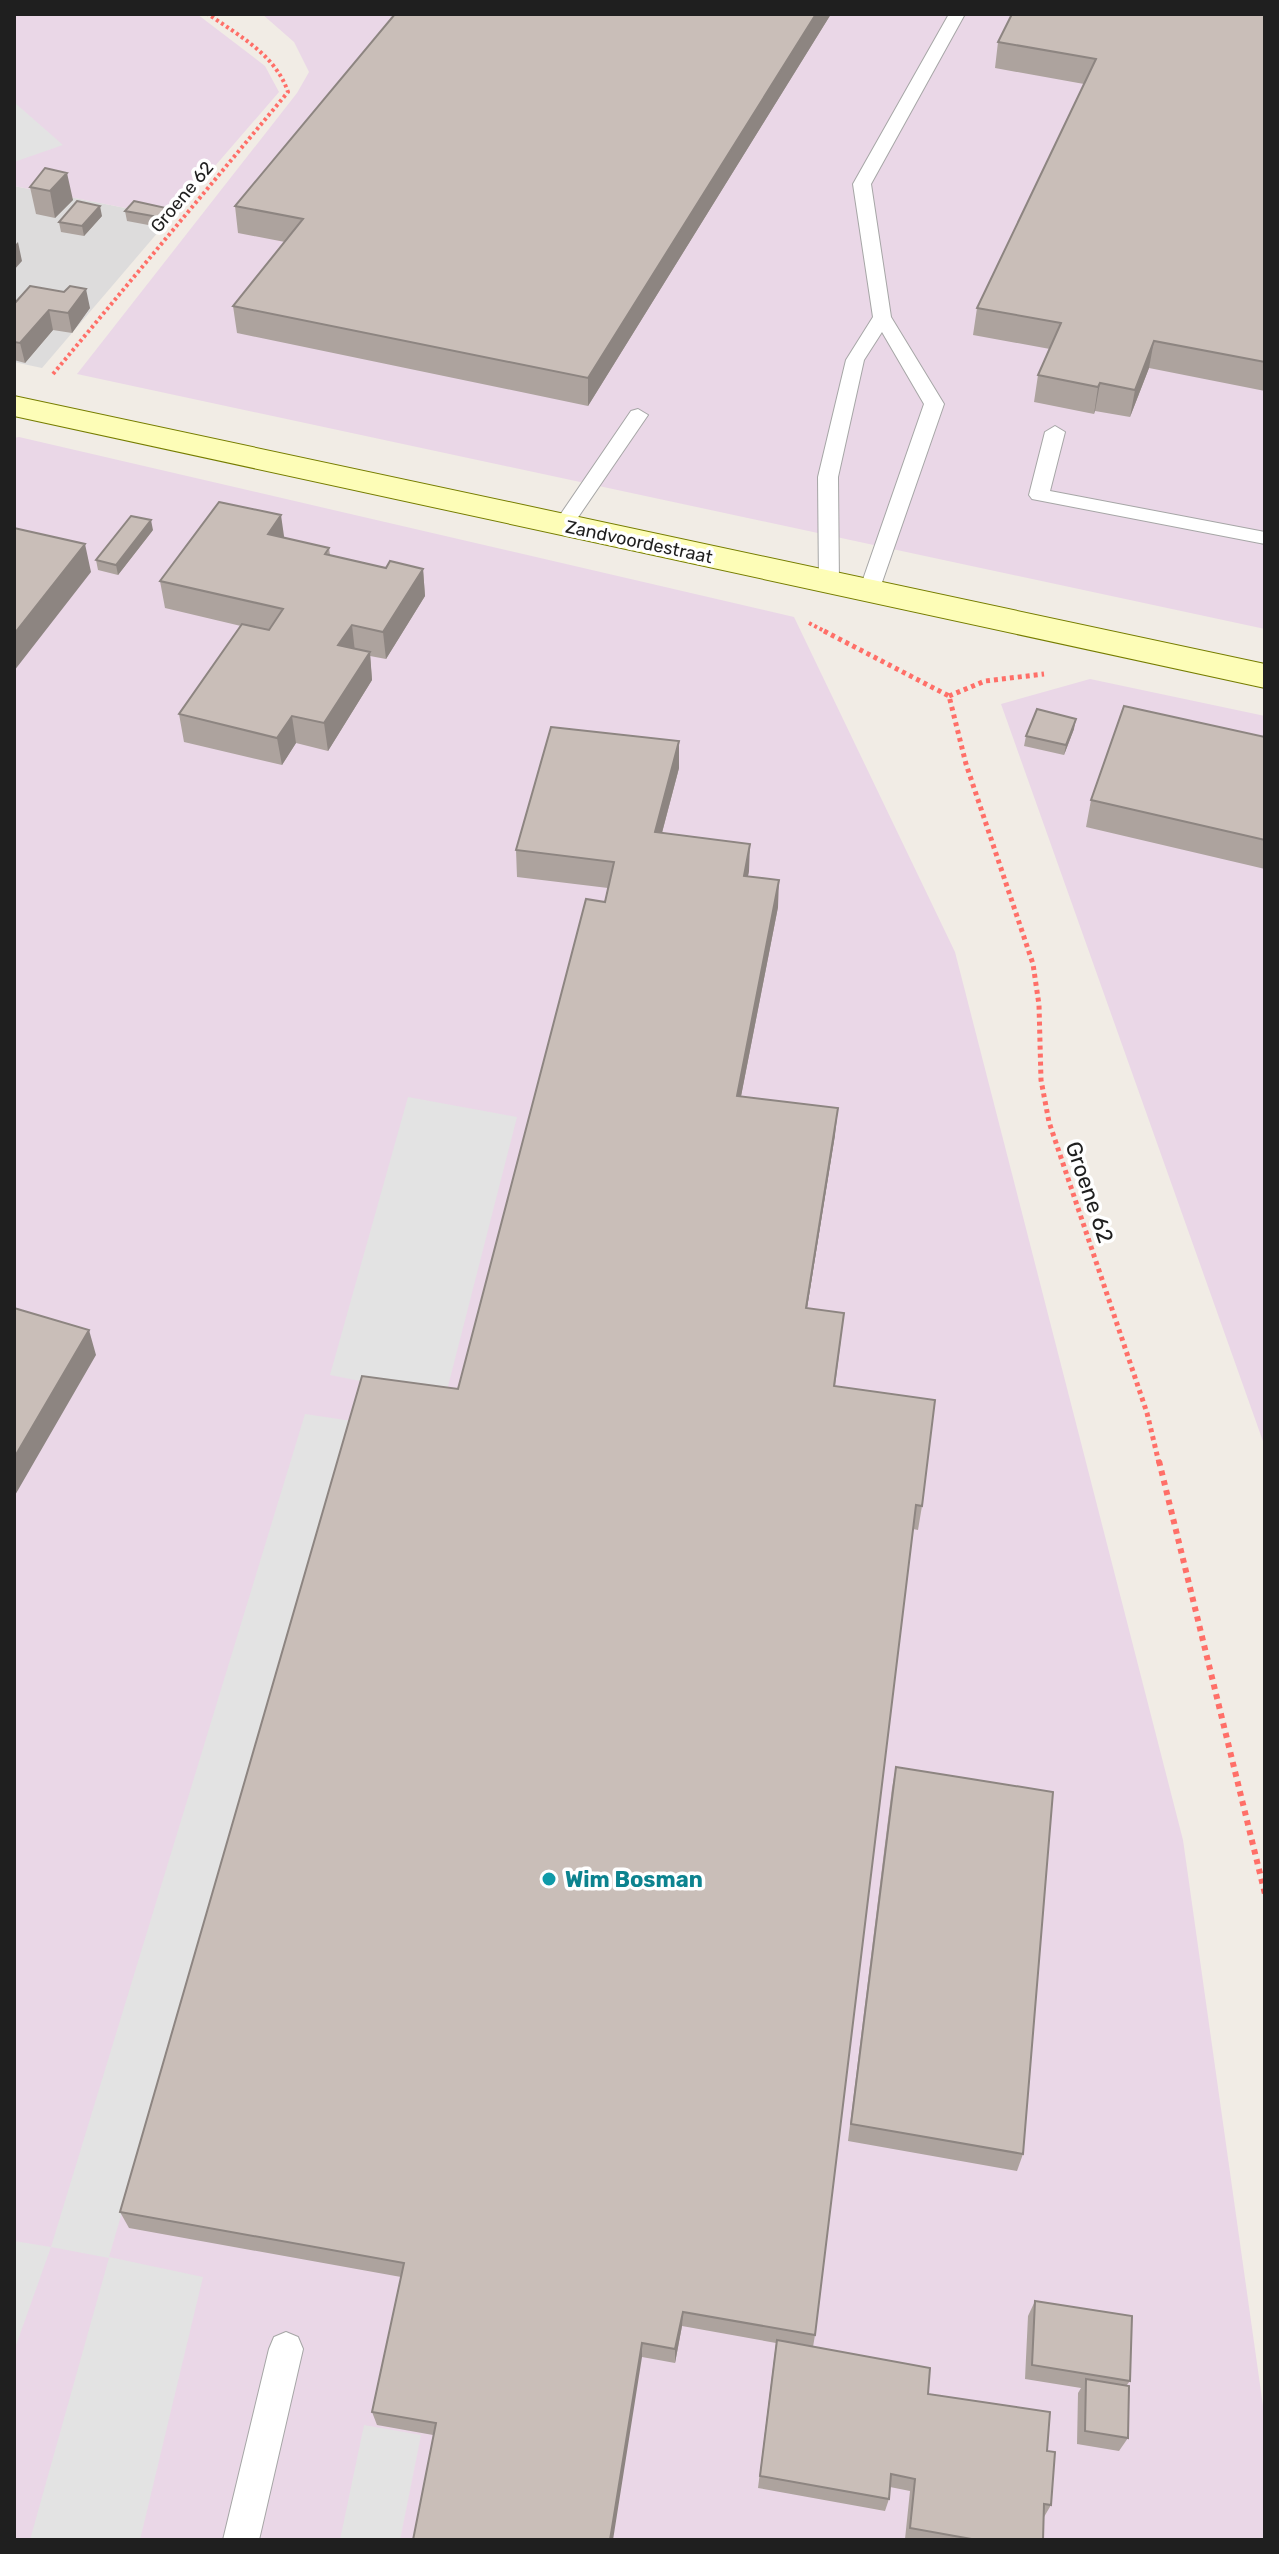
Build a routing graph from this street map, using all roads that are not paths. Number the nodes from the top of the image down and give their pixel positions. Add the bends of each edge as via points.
1 (957, 14) edge
2 (882, 317) junction
3 (19, 407) edge
4 (638, 415) dead end
5 (1055, 432) dead end
6 (563, 525) junction
7 (1265, 538) edge
8 (829, 583) junction
9 (869, 591) junction
10 (1264, 671) edge
11 (286, 2349) dead end
12 (241, 2540) edge

1 - 2 lane via 862,184
2 - 8 lane via 855,360 828,477
2 - 9 lane via 934,404
3 - 6 main road, Zandvoordestraat
4 - 6 lane
5 - 7 lane via 1039,495
6 - 8 main road, Zandvoordestraat
8 - 9 main road, Zandvoordestraat
9 - 10 main road, Zandvoordestraat
11 - 12 lane

